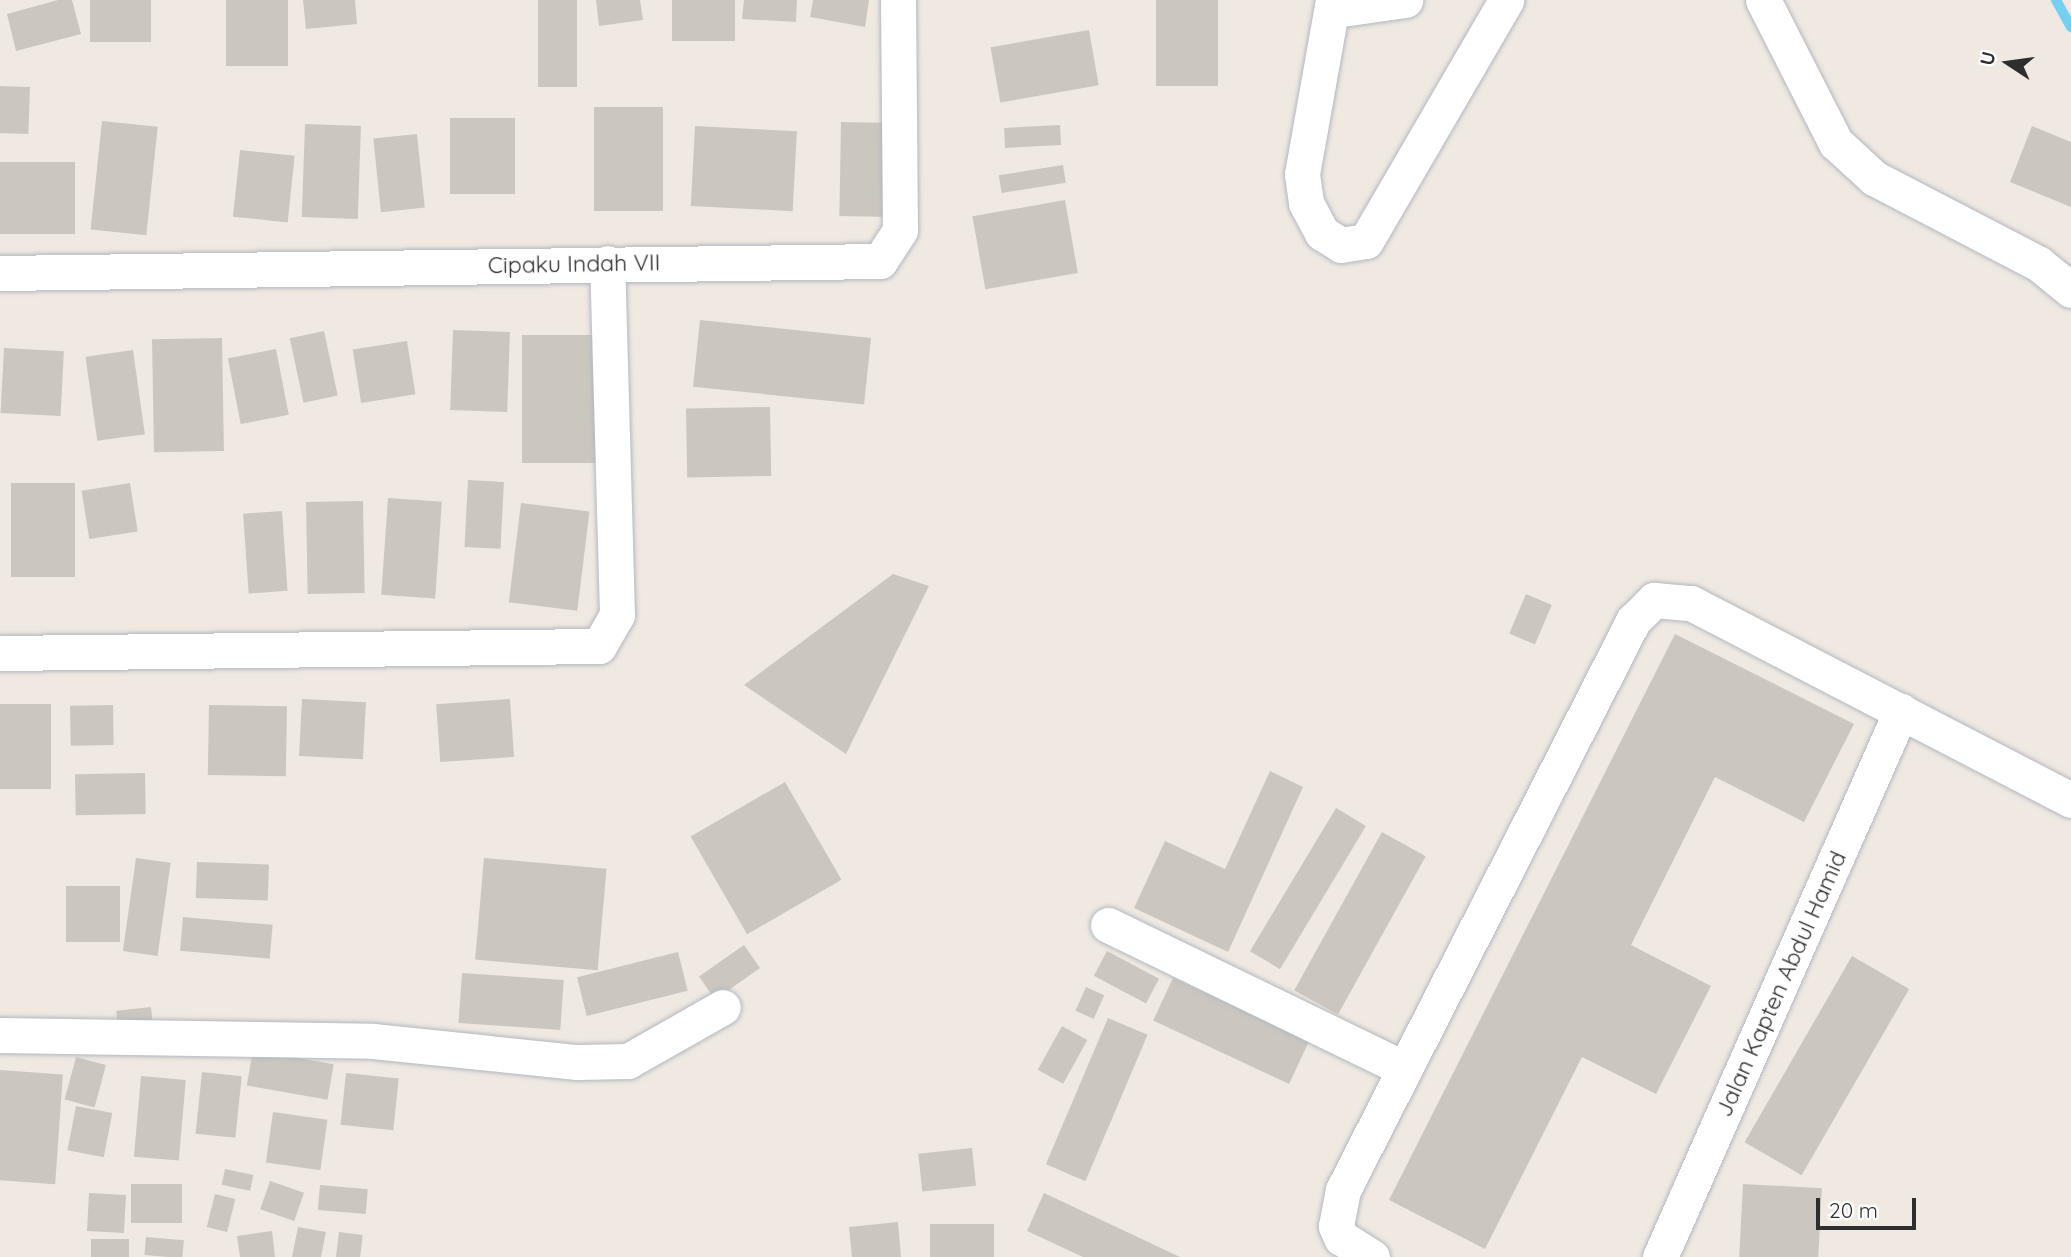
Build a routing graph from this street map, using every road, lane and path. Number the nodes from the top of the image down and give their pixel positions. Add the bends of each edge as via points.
1 (898, 0) edge
2 (1405, 0) edge
3 (1506, 0) edge
4 (1763, 0) edge
5 (1334, 5) edge
6 (607, 263) junction
7 (0, 272) edge
8 (2071, 289) edge
9 (0, 653) edge
10 (1901, 710) junction
11 (2071, 800) edge
12 (1108, 925) dead end
13 (723, 1007) dead end
14 (0, 1035) edge
15 (1404, 1069) junction
16 (1372, 1257) edge
17 (1660, 1257) edge

1 - 6 street, Cipaku Indah VII via 900,230 886,257
2 - 5 street
3 - 5 street via 1366,241 1341,245 1322,233 1306,202 1302,174
4 - 8 street via 1836,143 1874,178 2039,264
6 - 7 street, Cipaku Indah VII
6 - 9 street via 617,615 599,646
10 - 11 street
10 - 15 street via 1691,603 1654,600 1633,621
10 - 17 street, Jalan Kapten Abdul Hamid
12 - 15 street
13 - 14 street via 628,1061 577,1062 373,1041
15 - 16 street via 1343,1190 1336,1226 1341,1238

